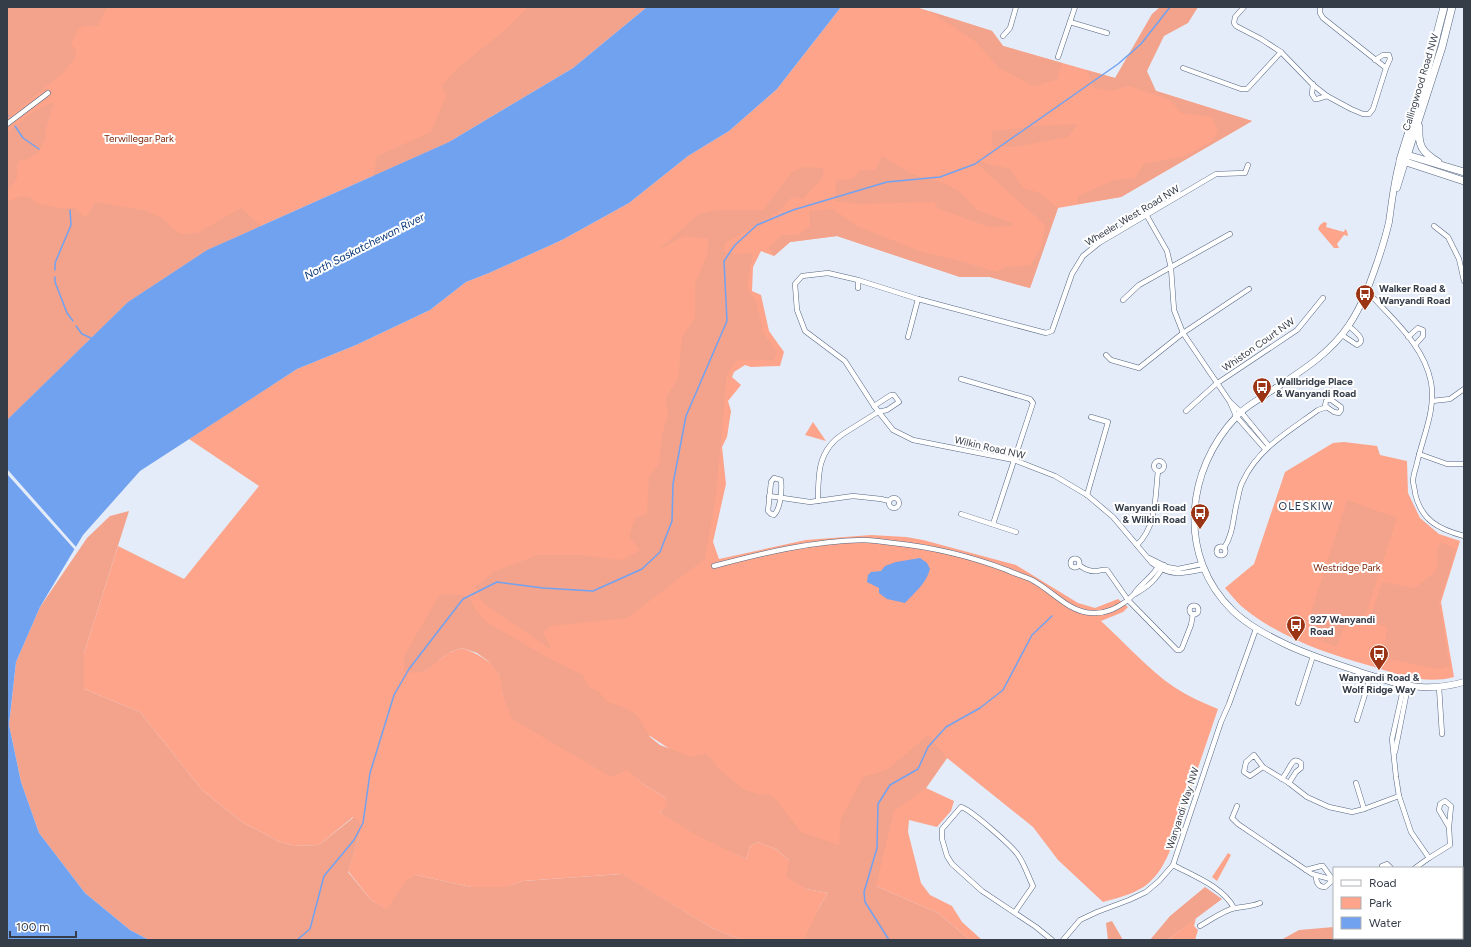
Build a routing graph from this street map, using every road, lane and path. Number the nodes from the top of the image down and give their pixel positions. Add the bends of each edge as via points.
1 (1016, 7) edge
2 (1075, 7) edge
3 (1244, 7) edge
4 (1320, 7) edge
5 (1444, 7) edge
6 (1452, 7) edge
7 (1070, 22) junction
8 (1107, 33) dead end
9 (1003, 36) dead end
10 (1280, 52) junction
11 (1058, 57) dead end
12 (1375, 60) junction
13 (1183, 68) dead end
14 (1386, 68) junction
15 (1313, 84) junction
16 (48, 93) dead end
17 (1327, 96) junction
18 (1422, 113) junction
19 (7, 124) edge
20 (1404, 158) junction
21 (1441, 164) junction
22 (1248, 165) dead end
23 (1464, 172) edge
24 (1464, 181) edge
25 (1147, 216) junction
26 (1434, 226) dead end
27 (1230, 234) dead end
28 (1461, 259) edge
29 (1171, 268) junction
30 (802, 276) joint
31 (858, 280) junction
32 (1464, 281) edge
33 (858, 288) dead end
34 (1249, 289) dead end
35 (1367, 291) junction
36 (1323, 298) dead end
37 (918, 299) junction
38 (1123, 300) dead end
39 (1349, 326) junction
40 (1183, 333) junction
41 (1342, 335) junction
42 (1408, 337) junction
43 (908, 338) dead end
44 (1415, 345) junction
45 (1106, 355) dead end
46 (961, 379) dead end
47 (1216, 384) junction
48 (1464, 389) edge
49 (1432, 401) junction
50 (874, 406) junction
51 (1327, 407) dead end
52 (1186, 410) dead end
53 (878, 412) junction
54 (1239, 414) junction
55 (1091, 417) dead end
56 (1267, 448) junction
57 (1419, 454) junction
58 (1014, 460) junction
59 (1464, 464) edge
60 (1158, 471) dead end
61 (1087, 495) junction
62 (769, 496) junction
63 (780, 498) junction
64 (818, 501) junction
65 (890, 501) dead end
66 (961, 514) dead end
67 (993, 524) junction
68 (1016, 532) dead end
69 (1464, 536) edge
70 (1137, 545) junction
71 (1224, 548) dead end
72 (1079, 565) dead end
73 (714, 566) dead end
74 (1161, 566) junction
75 (1203, 566) junction
76 (1128, 600) junction
77 (1193, 614) dead end
78 (1256, 629) junction
79 (1313, 656) junction
80 (1371, 675) junction
81 (1464, 682) edge
82 (1406, 685) junction
83 (1439, 687) junction
84 (1298, 703) dead end
85 (1357, 720) dead end
86 (1442, 734) dead end
87 (1263, 767) junction
88 (1282, 779) junction
89 (1289, 783) junction
90 (1356, 783) dead end
91 (1399, 796) junction
92 (1237, 806) dead end
93 (1364, 809) junction
94 (1450, 827) junction
95 (1429, 858) junction
96 (1173, 865) junction
97 (1382, 867) edge
98 (1390, 867) edge
99 (1416, 867) edge
100 (1306, 870) junction
101 (1316, 876) junction
102 (1333, 879) edge
103 (1333, 880) edge
104 (1333, 881) edge
105 (1260, 903) dead end
106 (1234, 908) junction
107 (1015, 912) junction
108 (1200, 926) dead end
109 (1052, 940) edge
110 (1063, 940) edge

1 - 9 street via 1010,28
2 - 7 street
3 - 10 street via 1235,17 1235,25
4 - 12 street via 1321,16
5 - 20 main road, Callingwood Road NW
6 - 18 main road, Callingwood Road NW
7 - 8 street
7 - 11 street
10 - 13 street via 1248,89 1241,89
10 - 15 street
12 - 14 street
12 - 14 street via 1384,54 1389,55
14 - 17 street via 1373,109 1369,114 1351,109
15 - 17 street
15 - 17 street via 1312,94 1315,99
16 - 19 street
18 - 20 main road, Callingwood Road NW
18 - 21 main road via 1418,128 1421,147 1428,156
20 - 21 main road
20 - 24 main road
20 - 35 street via 1395,179 1389,221
21 - 23 main road
22 - 25 street, Wheeler West Road NW via 1245,173 1216,174
25 - 29 street via 1167,251
25 - 37 street, Wheeler West Road NW via 1099,243 1083,256 1072,274 1052,331 1046,333
26 - 28 street via 1448,237
27 - 29 street
28 - 32 street
29 - 38 street via 1139,285
29 - 40 street via 1174,310
30 - 31 street, Wheeler West Road NW via 828,273
30 - 50 street, Wilkin Road NW via 795,284 797,310 805,331 845,360
31 - 33 street
31 - 37 street, Wheeler West Road NW
34 - 40 street
35 - 39 street
35 - 42 street
36 - 47 street, Whiston Court NW via 1296,330
37 - 43 street
39 - 41 street
39 - 41 street via 1361,337 1360,344 1356,345
40 - 45 street via 1139,368 1111,360
40 - 47 street
41 - 54 street via 1306,368
42 - 44 street
42 - 44 street via 1418,328 1424,330 1423,336
44 - 49 street via 1426,364
46 - 58 street via 1030,399 1033,403
47 - 52 street, Whiston Court NW
47 - 54 street
48 - 49 street via 1450,399
49 - 57 street via 1427,430
50 - 53 street, Wilkin Road NW
50 - 53 street via 894,395 899,402 887,410
51 - 56 street via 1318,410
53 - 58 street, Wilkin Road NW via 892,430 913,440
53 - 64 street via 837,438 829,448 821,461
54 - 56 street
54 - 75 street via 1214,444 1197,487 1194,523
55 - 61 street via 1108,422
56 - 71 street via 1253,463 1243,481 1232,529
57 - 59 street via 1447,464
57 - 69 street via 1413,481 1418,504 1427,519
58 - 61 street, Wilkin Road NW via 1055,476
58 - 67 street
60 - 70 street via 1153,517 1145,538
61 - 70 street, Wilkin Road NW via 1113,517
62 - 63 street
62 - 63 street via 768,511 774,515
62 - 63 street via 771,482 778,478 781,484
63 - 64 street
64 - 65 street via 863,496
66 - 67 street
67 - 68 street
70 - 74 street, Wilkin Road NW via 1147,558
72 - 76 street via 1091,571 1107,570
73 - 76 street via 810,545 864,540 919,545 990,564 1033,581 1065,604 1091,613 1104,613
74 - 75 street via 1178,569
74 - 76 street
75 - 78 street via 1224,601
76 - 77 street via 1177,650 1182,648
78 - 79 street
78 - 96 street, Wanyandi Way NW via 1221,722
79 - 80 street
79 - 84 street
80 - 82 street
80 - 85 street
81 - 83 street
82 - 83 street
82 - 91 street via 1392,739
83 - 86 street
87 - 87 street via 1254,755 1246,762 1244,772 1250,776
87 - 88 street
88 - 89 street
88 - 89 street via 1291,762 1298,760 1301,768
89 - 93 street via 1323,805 1352,812
90 - 93 street
91 - 93 street
91 - 95 street via 1412,832
92 - 100 street via 1232,818 1238,824
94 - 94 street via 1451,806 1445,801 1440,804 1439,810
94 - 95 street via 1450,845
95 - 99 street
96 - 106 street via 1218,890
96 - 110 street, Wanyandi Way NW via 1146,892 1080,920
97 - 98 street via 1387,864
100 - 101 street
100 - 102 street via 1323,866
101 - 103 street
101 - 104 street via 1318,885 1323,887
105 - 106 street via 1252,907
106 - 108 street
107 - 107 street via 982,891 952,864 947,856 942,840 942,829 961,807 1003,840 1017,854 1025,867 1033,886
107 - 109 street

